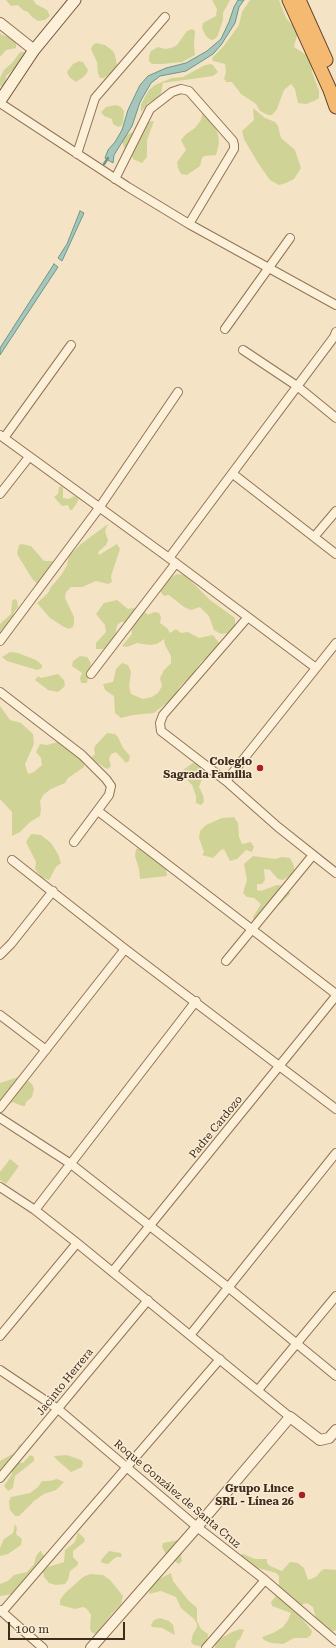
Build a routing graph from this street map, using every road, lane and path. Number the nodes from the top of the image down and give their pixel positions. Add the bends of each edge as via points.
1 (75, 0) edge
2 (292, 0) edge
3 (165, 17) dead end
4 (0, 23) edge
5 (34, 50) junction
6 (336, 83) edge
7 (0, 102) edge
8 (336, 107) edge
9 (77, 154) junction
10 (115, 179) junction
11 (188, 224) junction
12 (290, 238) dead end
13 (270, 268) junction
14 (336, 305) edge
15 (225, 329) dead end
16 (336, 332) edge
17 (71, 345) dead end
18 (244, 350) dead end
19 (297, 386) junction
20 (178, 392) dead end
21 (336, 418) edge
22 (2, 436) edge
23 (29, 456) junction
24 (233, 474) junction
25 (0, 494) edge
26 (99, 508) junction
27 (336, 511) edge
28 (314, 537) junction
29 (336, 554) edge
30 (169, 558) junction
31 (176, 563) junction
32 (248, 617) junction
33 (0, 641) edge
34 (336, 644) edge
35 (316, 668) junction
36 (91, 674) dead end
37 (0, 692) edge
38 (226, 781) junction
39 (98, 811) junction
40 (74, 842) dead end
41 (313, 855) junction
42 (12, 860) dead end
43 (336, 873) edge
44 (53, 891) junction
45 (252, 929) junction
46 (125, 948) junction
47 (0, 955) edge
48 (226, 961) dead end
49 (336, 995) edge
50 (196, 1001) junction
51 (0, 1015) edge
52 (46, 1050) junction
53 (280, 1066) junction
54 (0, 1108) edge
55 (336, 1109) edge
56 (0, 1118) edge
57 (336, 1153) edge
58 (71, 1164) junction
59 (1, 1190) edge
60 (35, 1210) junction
61 (150, 1226) junction
62 (77, 1243) junction
63 (113, 1271) junction
64 (229, 1288) junction
65 (336, 1296) edge
66 (148, 1300) junction
67 (190, 1334) junction
68 (0, 1336) edge
69 (296, 1343) junction
70 (220, 1359) junction
71 (0, 1370) edge
72 (336, 1376) edge
73 (258, 1390) junction
74 (58, 1409) junction
75 (290, 1417) junction
76 (336, 1430) edge
77 (127, 1468) junction
78 (0, 1478) edge
79 (197, 1527) junction
80 (265, 1580) junction
81 (1, 1611) edge
82 (336, 1641) edge
83 (43, 1648) edge
84 (91, 1648) edge
85 (206, 1648) edge

1 - 5 main road
2 - 6 highway
2 - 8 highway
3 - 9 street via 95,98
4 - 5 street
5 - 7 main road
7 - 9 street
9 - 10 street
10 - 11 street
10 - 11 street via 150,109 172,92 189,90 233,141 234,149
11 - 13 street
12 - 13 street
13 - 14 street
13 - 15 street
16 - 19 street
17 - 22 street
18 - 19 street
19 - 21 street
19 - 24 street
20 - 26 street
22 - 23 street
23 - 25 street
23 - 26 street
24 - 28 street
24 - 30 street
26 - 30 street
26 - 33 street
27 - 28 street
28 - 29 street
30 - 31 street
31 - 32 street
31 - 36 street
32 - 35 street
32 - 38 street via 163,715 160,723 161,731
34 - 35 street
35 - 38 street
37 - 39 street via 82,755 106,779 111,786 109,795
38 - 41 street
39 - 40 street
39 - 45 street
41 - 43 street
41 - 45 street
42 - 44 street
44 - 46 street
44 - 47 street
45 - 48 street
45 - 49 street
46 - 50 street
46 - 52 street
49 - 53 street, Padre Cardozo
50 - 53 street
50 - 58 street
51 - 52 street
52 - 54 street
53 - 55 street
53 - 61 street, Padre Cardozo
56 - 58 street
57 - 64 street
58 - 60 street
58 - 61 street
59 - 60 street
60 - 62 street
61 - 63 street, Padre Cardozo
61 - 64 street
62 - 63 street
62 - 68 street
63 - 66 street
64 - 67 street
64 - 69 street
65 - 69 street
66 - 67 street
66 - 74 street, Jacinto Herrera
67 - 70 street
69 - 72 street
69 - 73 street
70 - 73 street
70 - 77 street
71 - 74 street, Roque González de Santa Cruz
73 - 75 street
74 - 77 street, Roque González de Santa Cruz
74 - 78 street, Jacinto Herrera
75 - 76 street via 320,1440 329,1438
75 - 79 street
77 - 79 street, Roque González de Santa Cruz
77 - 81 street
79 - 80 street, Roque González de Santa Cruz
79 - 84 street
80 - 82 street, Roque González de Santa Cruz
80 - 85 street
81 - 83 street

